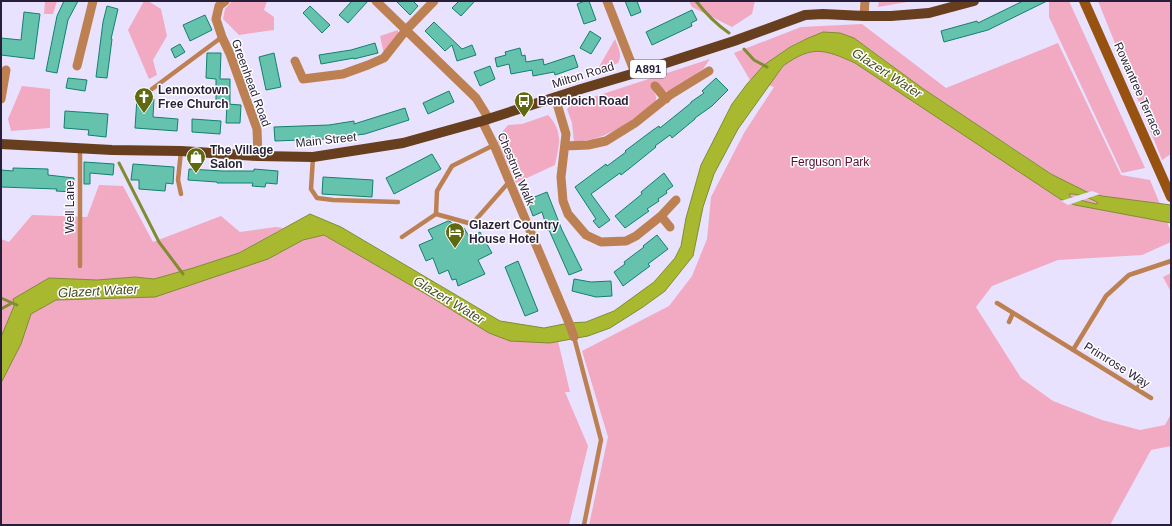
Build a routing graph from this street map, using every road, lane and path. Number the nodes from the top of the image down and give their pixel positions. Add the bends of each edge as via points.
1 (93, 1) edge
2 (225, 1) edge
3 (376, 1) edge
4 (434, 1) edge
5 (607, 1) edge
6 (865, 1) edge
7 (974, 1) edge
8 (1084, 1) edge
9 (864, 16) junction
10 (406, 30) junction
11 (222, 37) junction
12 (295, 60) dead end
13 (77, 66) dead end
14 (6, 70) dead end
15 (709, 71) dead end
16 (635, 73) junction
17 (655, 86) dead end
18 (152, 89) dead end
19 (555, 97) junction
20 (1, 99) edge
21 (666, 99) junction
22 (486, 120) junction
23 (1, 144) edge
24 (494, 145) junction
25 (565, 146) junction
26 (80, 147) junction
27 (180, 151) junction
28 (258, 156) junction
29 (313, 157) junction
30 (509, 182) junction
31 (1169, 192) edge
32 (181, 194) dead end
33 (676, 200) dead end
34 (398, 202) dead end
35 (436, 214) junction
36 (661, 216) junction
37 (670, 227) dead end
38 (402, 237) dead end
39 (1171, 261) edge
40 (80, 266) dead end
41 (997, 303) dead end
42 (1013, 313) junction
43 (1008, 322) dead end
44 (574, 337) joint
45 (1073, 350) junction
46 (1143, 379) dead end
47 (1137, 389) junction
48 (1151, 398) dead end
49 (584, 525) edge

1 - 13 street
2 - 11 street, Greenhead Road via 219,6 216,19
3 - 10 street
4 - 10 street
5 - 16 street
6 - 9 street
7 - 9 main road, A891 via 928,13
8 - 31 main road, Rowantree Terrace
9 - 16 main road, Milton Road / A891 via 805,15
10 - 12 street via 384,58 343,74 303,79
10 - 22 street via 476,98
11 - 18 lane
11 - 28 street, Greenhead Road via 258,129
14 - 20 street
15 - 21 street
16 - 19 main road, Milton Road / A891
17 - 21 street
19 - 22 main road, Milton Road / A891
19 - 25 street via 566,134
21 - 25 street via 606,141
22 - 24 street, Chestnut Walk
22 - 29 main road, Main Street / A891 via 403,143
23 - 26 main road, Main Street / A891
24 - 30 street, Chestnut Walk
24 - 35 lane via 452,166 437,191
25 - 36 street via 561,177 563,201 576,226 586,235 601,242 626,241
26 - 27 main road, Main Street / A891
26 - 40 lane, Well Lane
27 - 28 main road, Main Street / A891
27 - 32 lane via 178,180
28 - 29 main road, Main Street / A891
29 - 34 lane via 311,189 317,198
30 - 35 lane via 472,224
30 - 44 street, Chestnut Walk
33 - 36 street
35 - 38 lane
36 - 37 street
39 - 45 lane, Primrose Way via 1129,275 1106,296
41 - 42 lane, Primrose Way
42 - 43 lane
42 - 45 lane, Primrose Way
44 - 49 lane via 601,440
45 - 47 lane, Primrose Way
46 - 47 lane
47 - 48 lane, Primrose Way

